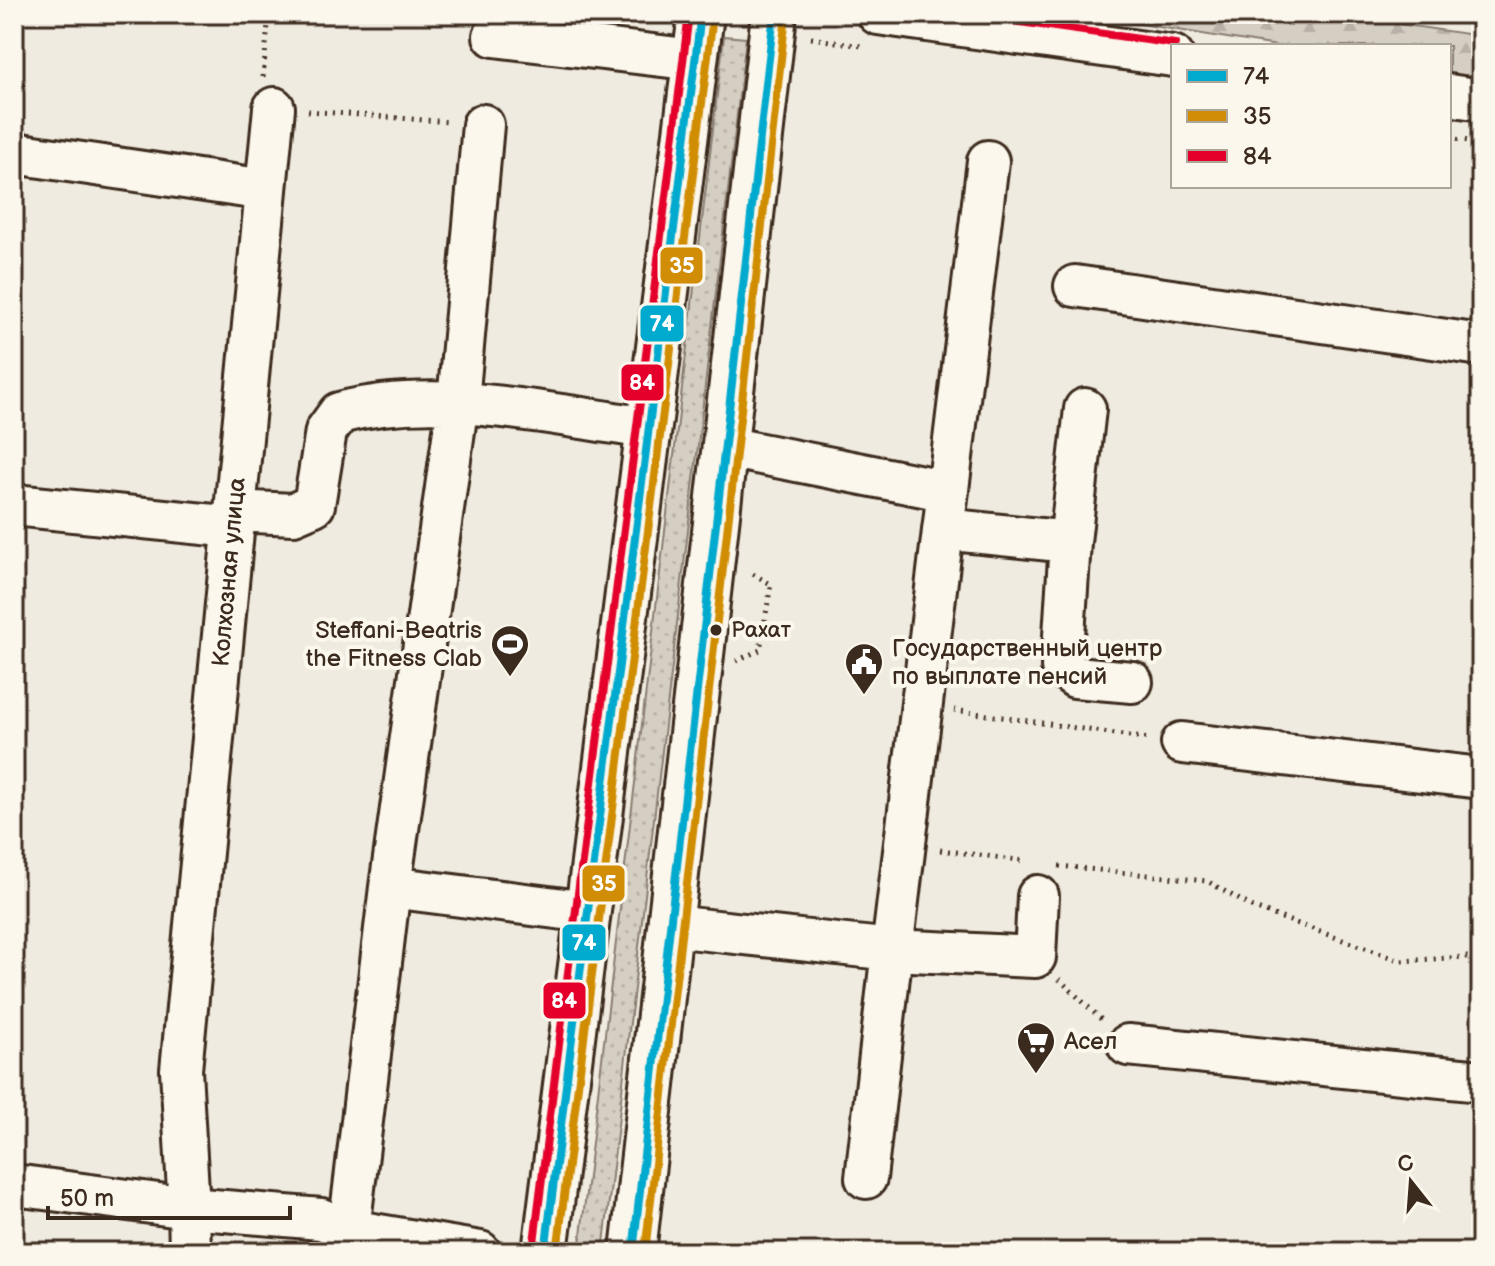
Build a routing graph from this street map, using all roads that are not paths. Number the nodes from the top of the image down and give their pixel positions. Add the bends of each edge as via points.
1 (701, 14) edge
2 (774, 14) edge
3 (878, 14) edge
4 (494, 36) dead end
5 (1171, 56) edge
6 (695, 60) junction
7 (1451, 95) edge
8 (1481, 100) edge
9 (274, 108) road end
10 (483, 125) road end
11 (14, 153) edge
12 (988, 161) dead end
13 (266, 190) junction
14 (1075, 286) dead end
15 (1481, 345) edge
16 (458, 402) junction
17 (1085, 409) dead end
18 (649, 428) junction
19 (726, 447) junction
20 (14, 505) edge
21 (946, 510) junction
22 (234, 519) junction
23 (1070, 542) junction
24 (1132, 682) dead end
25 (1182, 743) road end
26 (1481, 778) edge
27 (1043, 875) road end
28 (390, 887) junction
29 (588, 912) junction
30 (671, 926) junction
31 (892, 950) junction
32 (1128, 1045) road end
33 (1481, 1081) edge
34 (866, 1178) dead end
35 (14, 1185) edge
36 (189, 1208) junction
37 (330, 1233) edge
38 (190, 1252) edge
39 (480, 1252) edge
40 (545, 1252) edge
41 (633, 1252) edge

1 - 6 main road
2 - 19 main road
3 - 5 street
4 - 6 street
6 - 18 main road
7 - 8 street
9 - 13 street, Колхозная улица
10 - 16 street
11 - 13 street
12 - 21 street
13 - 22 street, Колхозная улица
14 - 15 street
16 - 18 street
16 - 22 street via 339,413 326,431 314,505 293,514
16 - 28 street
17 - 23 street
18 - 29 main road
19 - 21 street
19 - 30 main road
20 - 22 street
21 - 23 street
21 - 31 street
22 - 36 street, Колхозная улица via 181,1070
23 - 24 street via 1062,667 1075,677
25 - 26 street
27 - 31 street via 1035,957
28 - 29 street
28 - 37 street
29 - 40 main road
30 - 31 street
30 - 41 main road
31 - 34 street
32 - 33 street
35 - 36 street
36 - 37 street
36 - 38 street, Колхозная улица
37 - 39 street

